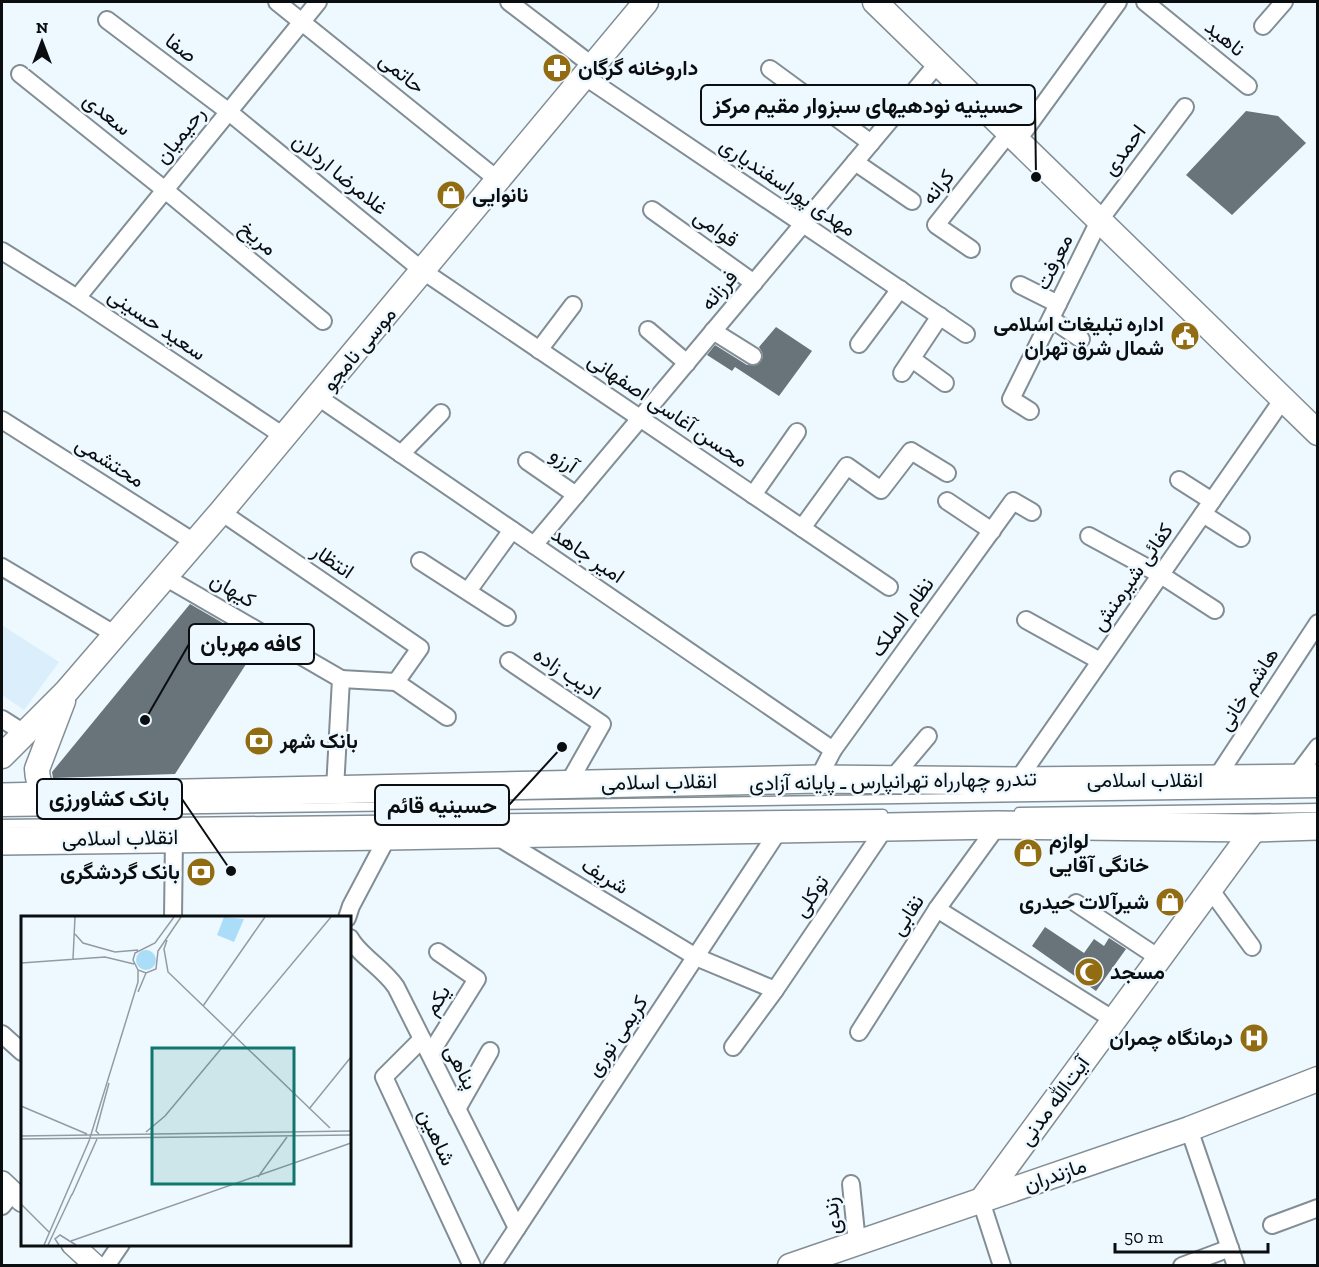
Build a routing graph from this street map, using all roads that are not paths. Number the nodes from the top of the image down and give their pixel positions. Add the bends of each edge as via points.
1 (277, 2) edge
2 (318, 2) edge
3 (509, 2) edge
4 (646, 2) edge
5 (875, 2) edge
6 (1118, 2) edge
7 (1145, 2) edge
8 (1284, 2) edge
9 (107, 20) dead end
10 (303, 22) junction
11 (1263, 26) dead end
12 (938, 63) junction
13 (770, 69) dead end
14 (588, 71) junction
15 (20, 74) dead end
16 (1248, 86) dead end
17 (1185, 107) dead end
18 (229, 112) junction
19 (1009, 142) junction
20 (871, 143) junction
21 (855, 162) junction
22 (498, 180) junction
23 (165, 190) junction
24 (912, 201) dead end
25 (652, 210) dead end
26 (1099, 221) junction
27 (803, 224) junction
28 (971, 249) dead end
29 (2, 251) edge
30 (423, 271) junction
31 (754, 283) junction
32 (1020, 285) dead end
33 (900, 289) junction
34 (77, 298) junction
35 (573, 304) dead end
36 (1054, 311) junction
37 (940, 316) junction
38 (323, 321) dead end
39 (648, 330) dead end
40 (713, 332) junction
41 (966, 334) dead end
42 (1081, 339) dead end
43 (858, 344) dead end
44 (539, 350) junction
45 (753, 356) dead end
46 (912, 359) junction
47 (687, 363) junction
48 (902, 373) dead end
49 (945, 383) dead end
50 (318, 397) junction
51 (1283, 399) junction
52 (1030, 411) dead end
53 (441, 413) dead end
54 (640, 418) junction
55 (2, 420) edge
56 (797, 432) dead end
57 (1317, 433) edge
58 (285, 437) junction
59 (401, 454) junction
60 (527, 461) dead end
61 (947, 473) dead end
62 (1179, 480) dead end
63 (576, 495) junction
64 (753, 495) junction
65 (947, 501) dead end
66 (1208, 508) junction
67 (221, 512) junction
68 (1032, 512) dead end
69 (802, 528) junction
70 (512, 530) junction
71 (992, 531) junction
72 (1089, 536) dead end
73 (1241, 538) dead end
74 (194, 542) junction
75 (534, 545) junction
76 (420, 561) dead end
77 (2, 567) edge
78 (1161, 575) junction
79 (165, 577) junction
80 (889, 586) dead end
81 (468, 591) junction
82 (1215, 610) dead end
83 (507, 617) dead end
84 (1026, 620) dead end
85 (1317, 623) edge
86 (116, 635) junction
87 (509, 661) dead end
88 (1101, 661) junction
89 (341, 679) junction
90 (396, 682) junction
91 (66, 692) junction
92 (447, 717) dead end
93 (2, 719) edge
94 (24, 733) junction
95 (928, 736) dead end
96 (1317, 747) edge
97 (833, 750) junction
98 (2, 756) edge
99 (818, 778) junction
100 (1306, 779) edge
101 (891, 780) junction
102 (1215, 780) junction
103 (1017, 781) junction
104 (568, 784) junction
105 (335, 789) junction
106 (1317, 793) edge
107 (2, 797) edge
108 (54, 797) junction
109 (1317, 808) edge
110 (2, 812) edge
111 (1002, 818) junction
112 (886, 821) junction
113 (2, 825) edge
114 (1317, 826) edge
115 (1255, 828) junction
116 (779, 830) junction
117 (491, 833) junction
118 (388, 836) junction
119 (174, 837) junction
120 (2, 841) edge
121 (1210, 889) junction
122 (1076, 903) dead end
123 (937, 909) junction
124 (173, 916) edge
125 (348, 916) edge
126 (351, 940) edge
127 (1252, 947) dead end
128 (438, 952) dead end
129 (696, 957) junction
130 (1159, 958) junction
131 (775, 990) junction
132 (1114, 1020) junction
133 (859, 1032) dead end
134 (2, 1034) edge
135 (422, 1039) junction
136 (732, 1047) dead end
137 (21, 1051) edge
138 (490, 1051) dead end
139 (430, 1054) junction
140 (1317, 1078) edge
141 (457, 1109) junction
142 (1189, 1129) junction
143 (851, 1184) dead end
144 (981, 1201) junction
145 (1317, 1208) edge
146 (1272, 1225) dead end
147 (517, 1228) junction
148 (857, 1243) junction
149 (73, 1246) edge
150 (120, 1246) edge
151 (1230, 1248) junction
152 (96, 1266) edge
153 (106, 1266) edge
154 (472, 1266) edge
155 (492, 1266) edge
156 (790, 1266) edge
157 (1002, 1266) edge
158 (1182, 1266) edge
159 (1236, 1266) edge

1 - 10 street, حاتمی
2 - 10 street, رحیمیان
3 - 14 street, مهدی پوراسفندیاری
4 - 14 main road, موسی نامجو
5 - 12 main road
6 - 19 street
7 - 16 street, ناهید
8 - 11 street
9 - 18 street, صفا
10 - 18 street, رحیمیان
10 - 22 street, حاتمی
12 - 19 main road
12 - 20 street, فرزانه
13 - 20 street
14 - 22 main road, موسی نامجو
14 - 27 street, مهدی پوراسفندیاری
15 - 23 street, سعدی
17 - 26 street, احمدی
18 - 23 street, رحیمیان
18 - 30 street, غلامرضا اردلان
19 - 26 main road
19 - 28 street, کرانه via 936,225
20 - 21 street, فرزانه
21 - 24 street
21 - 27 street, فرزانه
22 - 30 main road, موسی نامجو
23 - 34 street, رحیمیان
23 - 38 street, مریخ
25 - 31 street, قوامی
26 - 36 street, معرفت
26 - 51 main road
27 - 31 street, فرزانه
27 - 33 street, مهدی پوراسفندیاری
29 - 34 street, سعید حسینی
30 - 44 street, محسن آغاسی اصفهانی
30 - 50 main road, موسی نامجو
31 - 40 street, فرزانه
32 - 36 street
33 - 37 street, مهدی پوراسفندیاری
33 - 43 street
34 - 58 street, سعید حسینی
35 - 44 street
36 - 42 street
36 - 52 street, معرفت via 1011,399
37 - 41 street, مهدی پوراسفندیاری
37 - 46 street
39 - 47 street
40 - 45 street
40 - 47 street, فرزانه
44 - 54 street, محسن آغاسی اصفهانی
46 - 48 street
46 - 49 street
47 - 54 street, فرزانه
50 - 58 main road, موسی نامجو
50 - 59 street, امیر جاهد
51 - 57 main road
51 - 66 street, کفائی شیرمنش
53 - 59 street
54 - 63 street, فرزانه
54 - 64 street, محسن آغاسی اصفهانی
55 - 74 street, محتشمی
56 - 64 street
58 - 67 main road, موسی نامجو
59 - 70 street, امیر جاهد
60 - 63 street, آرزو
61 - 69 street via 911,451 881,490 847,466
62 - 66 street
63 - 75 street, فرزانه
64 - 69 street, محسن آغاسی اصفهانی
65 - 71 street
66 - 73 street
66 - 78 street, کفائی شیرمنش
67 - 74 main road, موسی نامجو
67 - 90 street, انتظار via 420,648
68 - 71 street, نظام الملک via 1013,501
69 - 80 street, محسن آغاسی اصفهانی
70 - 75 street, امیر جاهد
70 - 81 street
71 - 97 street, نظام الملک
72 - 78 street
74 - 79 main road, موسی نامجو
75 - 97 street, امیر جاهد
76 - 81 street
77 - 86 street
78 - 82 street
78 - 88 street, کفائی شیرمنش
79 - 86 main road, موسی نامجو
79 - 89 street, کیهان
81 - 83 street
84 - 88 street
85 - 102 street, هاشم خانی
86 - 91 main road, موسی نامجو
87 - 104 street, ادیب زاده via 602,724
88 - 103 street, کفائی شیرمنش
89 - 90 street, کیهان
89 - 105 street
90 - 92 street
91 - 94 main road, موسی نامجو
91 - 108 main road, موسی نامجو via 37,769 42,788
93 - 94 street
94 - 98 main road, موسی نامجو
95 - 101 street
96 - 100 street
97 - 99 street, نظام الملک
99 - 101 main road, انقلاب اسلامی
99 - 104 main road, انقلاب اسلامی
100 - 102 main road, انقلاب اسلامی
101 - 103 main road, انقلاب اسلامی
102 - 103 main road, انقلاب اسلامی
104 - 105 main road, انقلاب اسلامی
105 - 108 main road, انقلاب اسلامی
106 - 110 lane, تندرو چهارراه تهرانپارس ـ پایانه آزادی
107 - 108 main road, انقلاب اسلامی
109 - 111 lane
111 - 112 main road, انقلاب اسلامی
111 - 115 main road, انقلاب اسلامی
111 - 123 street, نقابی
112 - 113 lane
112 - 116 main road, انقلاب اسلامی
112 - 131 street, توکلی
114 - 115 main road, انقلاب اسلامی
115 - 121 main road, آیت‌الله مدنی
116 - 117 main road, انقلاب اسلامی
116 - 129 street, کریمی نوری
117 - 118 main road, انقلاب اسلامی
117 - 129 street, شریف
118 - 119 main road, انقلاب اسلامی
118 - 125 street
119 - 120 main road, انقلاب اسلامی
119 - 124 street
121 - 127 street
121 - 130 main road, آیت‌الله مدنی
122 - 130 street
123 - 132 street
123 - 133 street, نقابی
126 - 135 street, پناهی via 391,979
128 - 139 street, یکم via 477,979
129 - 131 street
129 - 147 street, کریمی نوری
130 - 132 main road, آیت‌الله مدنی
131 - 136 street, توکلی
132 - 144 main road, آیت‌الله مدنی
134 - 137 street
135 - 139 street, پناهی
135 - 154 street, شاهین via 384,1077
138 - 141 street
139 - 141 street, پناهی
140 - 142 main road, مازندران
141 - 147 street, پناهی
142 - 144 main road, مازندران
142 - 151 street
143 - 148 street, زندی
144 - 148 main road, مازندران
144 - 157 street
145 - 146 street
147 - 155 street, کریمی نوری
148 - 156 main road, مازندران
149 - 152 street
150 - 153 street
151 - 158 street
151 - 159 street

